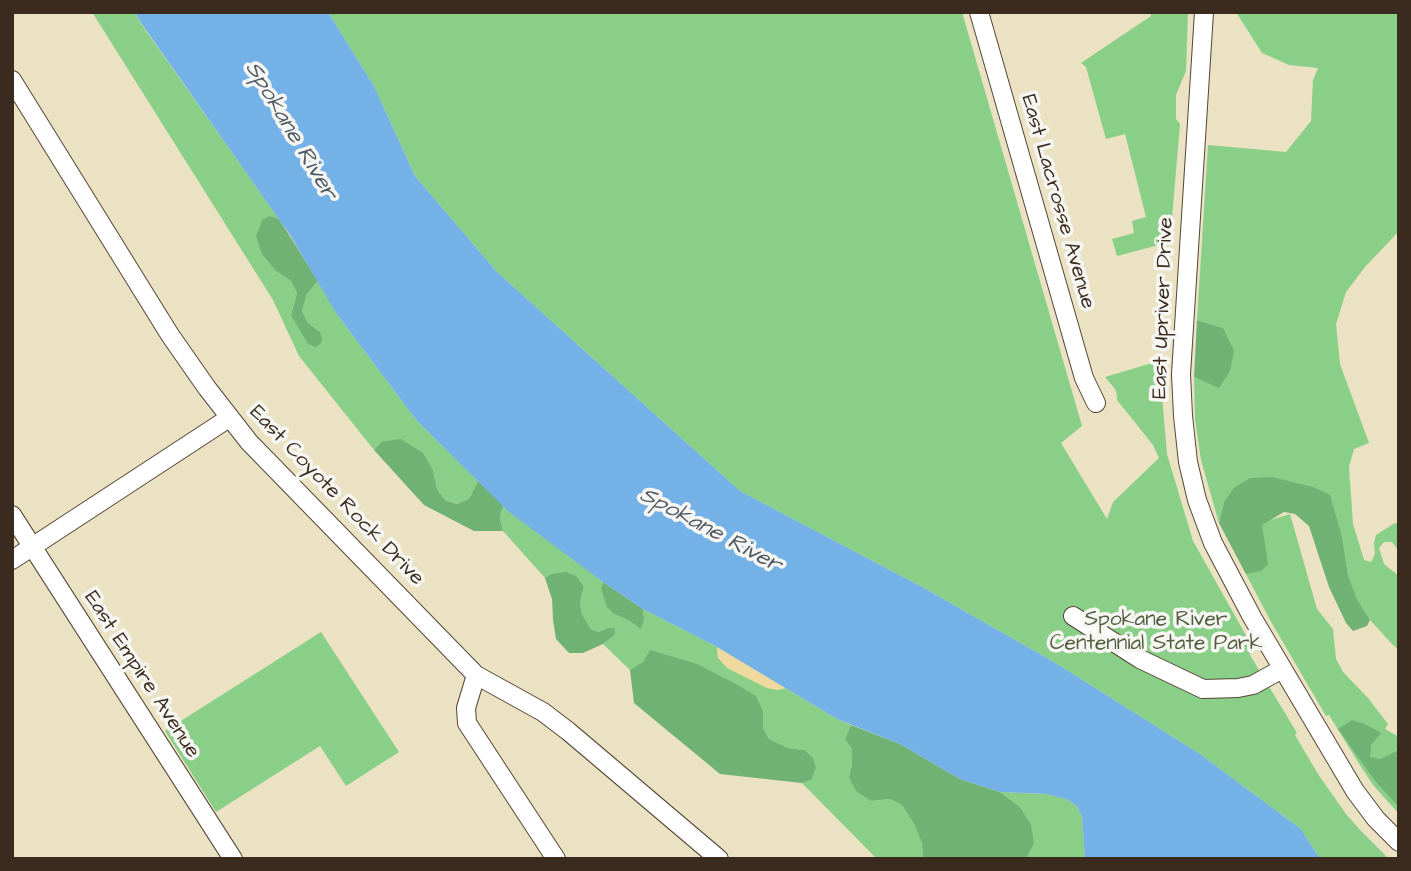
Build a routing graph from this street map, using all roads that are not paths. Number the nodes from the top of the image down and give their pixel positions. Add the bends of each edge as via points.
1 (979, 12) edge
2 (1204, 12) edge
3 (12, 80) edge
4 (1096, 402) dead end
5 (229, 418) junction
6 (12, 515) edge
7 (33, 548) junction
8 (12, 560) edge
9 (1073, 616) dead end
10 (1282, 669) junction
11 (476, 675) junction
12 (1399, 842) edge
13 (233, 859) edge
14 (556, 859) edge
15 (719, 859) edge

1 - 4 street, East Lacrosse Avenue via 1084,378
2 - 10 street, East Upriver Drive via 1181,374 1188,462 1213,542
3 - 5 street, East Coyote Rock Drive via 170,335
5 - 7 street
5 - 11 street, East Coyote Rock Drive
6 - 7 street, East Empire Avenue
7 - 8 street
7 - 13 street, East Empire Avenue
9 - 10 street via 1140,659 1203,690 1253,685
10 - 12 street, East Upriver Drive via 1355,791
11 - 14 street via 466,708 467,723
11 - 15 street, East Coyote Rock Drive via 543,712

